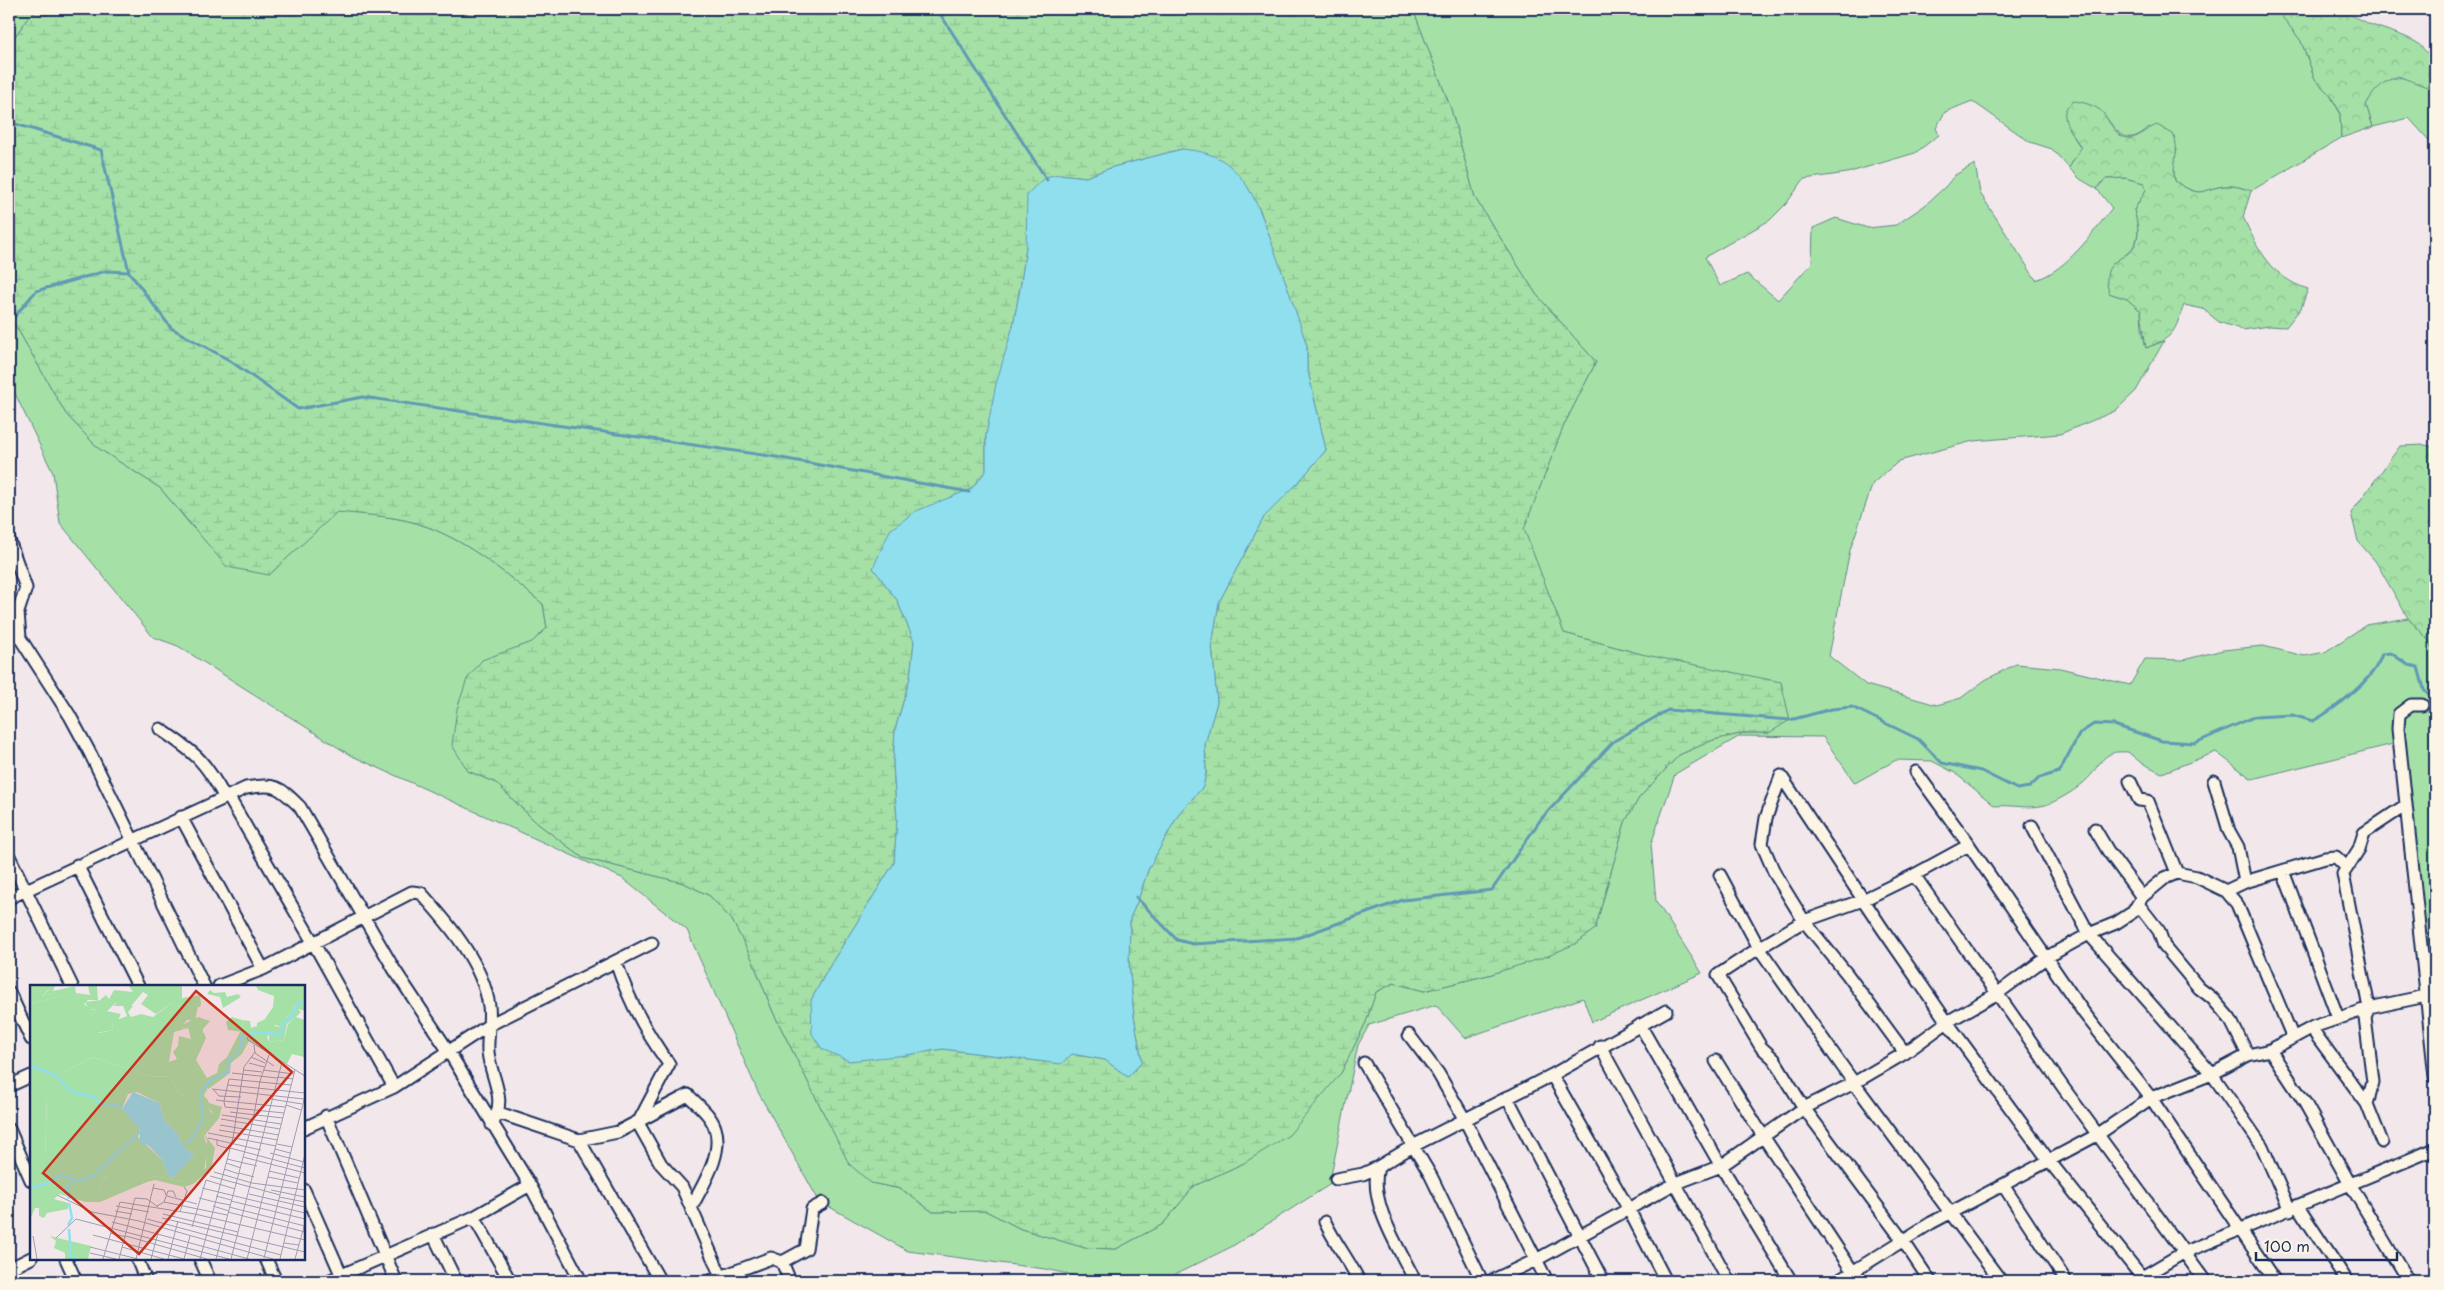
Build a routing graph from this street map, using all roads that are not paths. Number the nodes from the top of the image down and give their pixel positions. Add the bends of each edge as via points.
1 (9, 540) edge
2 (2422, 705) dead end
3 (160, 730) dead end
4 (1916, 772) dead end
5 (2130, 781) dead end
6 (2214, 781) dead end
7 (227, 797) junction
8 (2406, 805) junction
9 (181, 817) junction
10 (2032, 826) dead end
11 (2096, 829) dead end
12 (132, 839) junction
13 (1969, 845) junction
14 (9, 856) edge
15 (77, 865) junction
16 (2347, 868) junction
17 (2283, 871) junction
18 (2177, 873) junction
19 (1720, 875) dead end
20 (1914, 875) junction
21 (2244, 882) junction
22 (26, 889) junction
23 (2226, 891) junction
24 (9, 898) edge
25 (1863, 900) junction
26 (2140, 900) junction
27 (364, 918) junction
28 (1804, 921) junction
29 (2089, 934) junction
30 (652, 943) dead end
31 (314, 944) junction
32 (1758, 948) junction
33 (2047, 958) junction
34 (616, 962) junction
35 (263, 969) junction
36 (72, 985) edge
37 (137, 985) edge
38 (204, 985) edge
39 (222, 985) edge
40 (9, 992) edge
41 (1998, 993) junction
42 (2426, 996) junction
43 (2369, 1008) junction
44 (1666, 1011) dead end
45 (2338, 1018) junction
46 (1947, 1022) junction
47 (489, 1024) junction
48 (1640, 1025) junction
49 (2313, 1027) junction
50 (1409, 1035) dead end
51 (30, 1037) edge
52 (2292, 1038) junction
53 (1600, 1046) junction
54 (2270, 1050) junction
55 (449, 1052) junction
56 (1905, 1053) junction
57 (2248, 1055) junction
58 (1716, 1061) dead end
59 (1364, 1064) dead end
60 (2212, 1074) junction
61 (1552, 1075) junction
62 (30, 1076) edge
63 (2435, 1077) edge
64 (1854, 1083) junction
65 (9, 1086) edge
66 (394, 1087) junction
67 (1507, 1097) junction
68 (2151, 1098) junction
69 (2367, 1104) junction
70 (1804, 1108) junction
71 (498, 1113) junction
72 (326, 1116) junction
73 (1465, 1120) junction
74 (638, 1123) junction
75 (492, 1125) junction
76 (305, 1127) edge
77 (9, 1129) edge
78 (2097, 1135) junction
79 (1763, 1136) junction
80 (579, 1140) junction
81 (2382, 1142) dead end
82 (1413, 1146) junction
83 (2435, 1149) edge
84 (2050, 1162) junction
85 (1721, 1166) junction
86 (1378, 1168) junction
87 (30, 1178) edge
88 (1336, 1179) dead end
89 (1674, 1184) junction
90 (2350, 1184) junction
91 (530, 1185) junction
92 (2003, 1185) junction
93 (305, 1192) edge
94 (823, 1203) dead end
95 (691, 1208) junction
96 (1628, 1208) junction
97 (2294, 1209) junction
98 (1951, 1213) junction
99 (474, 1217) junction
100 (1325, 1222) dead end
101 (2240, 1229) junction
102 (433, 1234) junction
103 (1579, 1235) junction
104 (1904, 1242) junction
105 (2183, 1253) junction
106 (383, 1255) junction
107 (30, 1258) edge
108 (66, 1260) edge
109 (137, 1260) edge
110 (200, 1260) edge
111 (266, 1260) edge
112 (1536, 1260) junction
113 (782, 1262) junction
114 (9, 1269) edge
115 (1856, 1277) edge
116 (342, 1278) edge
117 (718, 1280) edge
118 (2141, 1280) edge
119 (15, 1281) edge
120 (76, 1281) edge
121 (146, 1281) edge
122 (210, 1281) edge
123 (276, 1281) edge
124 (328, 1281) edge
125 (396, 1281) edge
126 (456, 1281) edge
127 (510, 1281) edge
128 (581, 1281) edge
129 (660, 1281) edge
130 (790, 1281) edge
131 (1359, 1281) edge
132 (1415, 1281) edge
133 (1482, 1281) edge
134 (1491, 1281) edge
135 (1547, 1281) edge
136 (1603, 1281) edge
137 (1666, 1281) edge
138 (1729, 1281) edge
139 (1792, 1281) edge
140 (1838, 1281) edge
141 (1930, 1281) edge
142 (2001, 1281) edge
143 (2066, 1281) edge
144 (2205, 1281) edge
145 (2275, 1281) edge
146 (2347, 1281) edge
147 (2408, 1281) edge

1 - 12 street via 26,588 18,612 20,638 70,716
2 - 8 street via 2411,705 2400,714 2398,721
3 - 7 street via 200,758
4 - 13 street
5 - 18 street via 2139,800 2148,801
6 - 21 street via 2229,831 2238,847
7 - 9 street
7 - 27 street via 246,788 268,784 287,794 300,807
7 - 31 street
8 - 16 street via 2364,834
8 - 42 street
9 - 12 street
9 - 35 street
10 - 29 street
11 - 26 street
12 - 15 street
12 - 38 street
13 - 20 street
13 - 33 street
14 - 22 street
15 - 22 street
15 - 37 street
16 - 17 street via 2336,857
16 - 43 street via 2343,874
17 - 21 street
17 - 45 street
18 - 23 street via 2197,877
18 - 26 street via 2165,878
19 - 32 street
20 - 25 street
20 - 41 street
21 - 23 street
22 - 24 street
22 - 36 street
23 - 52 street via 2237,904
25 - 28 street
25 - 28 street via 1781,776 1766,818 1762,844 1775,874
25 - 46 street
26 - 29 street via 2133,912
26 - 57 street via 2159,931 2164,946 2230,1019
27 - 31 street
27 - 47 street via 412,892 421,893 452,930 474,965 489,1006
27 - 55 street
28 - 32 street
28 - 56 street
29 - 33 street
29 - 60 street
30 - 34 street
31 - 35 street
31 - 66 street
32 - 64 street
32 - 70 street via 1718,975 1761,1047 1774,1059
33 - 41 street
33 - 68 street via 2084,1013
34 - 47 street
34 - 74 street via 634,1007 669,1064
35 - 39 street
40 - 51 street
41 - 46 street
41 - 78 street
42 - 43 street
42 - 63 street
43 - 45 street
43 - 69 street via 2365,1018 2373,1082
44 - 48 street
45 - 49 street
46 - 56 street
46 - 84 street
47 - 55 street
47 - 71 street via 488,1053 498,1090
48 - 53 street
48 - 85 street
49 - 52 street
49 - 69 street
50 - 73 street via 1438,1073
52 - 54 street
53 - 61 street
53 - 89 street
54 - 57 street
54 - 90 street
55 - 66 street
55 - 75 street
56 - 64 street
57 - 60 street
58 - 79 street
59 - 82 street
60 - 68 street
60 - 97 street via 2262,1146
61 - 67 street
61 - 96 street
62 - 65 street
64 - 70 street
64 - 98 street
66 - 72 street
67 - 73 street
67 - 103 street
68 - 78 street
68 - 101 street
69 - 81 street
70 - 79 street
70 - 104 street
71 - 75 street
71 - 80 street
72 - 76 street
72 - 106 street
73 - 82 street
73 - 112 street
74 - 80 street via 618,1132
74 - 95 street via 661,1164 682,1187
74 - 95 street via 688,1096 715,1128 715,1157
75 - 91 street
77 - 87 street
78 - 84 street
78 - 105 street
79 - 85 street
79 - 115 street
80 - 129 street
82 - 86 street
82 - 133 street
83 - 90 street
84 - 92 street
84 - 118 street
85 - 89 street
85 - 139 street
86 - 88 street
86 - 132 street via 1374,1180 1376,1198
89 - 96 street
89 - 138 street
90 - 97 street
90 - 147 street
91 - 99 street
91 - 128 street
92 - 98 street
92 - 143 street
93 - 116 street
94 - 113 street via 812,1209 806,1249
95 - 117 street
96 - 103 street
96 - 137 street
97 - 101 street
97 - 146 street
98 - 104 street
98 - 142 street
99 - 102 street
99 - 127 street
100 - 131 street
101 - 105 street
101 - 145 street
102 - 106 street
102 - 126 street
103 - 112 street
103 - 136 street
104 - 115 street
104 - 141 street
105 - 118 street
105 - 144 street
106 - 116 street
106 - 125 street
107 - 114 street
108 - 120 street
109 - 121 street
110 - 122 street
111 - 123 street
112 - 134 street
112 - 135 street
113 - 117 street via 771,1258
113 - 130 street
114 - 119 street
115 - 140 street
116 - 124 street

